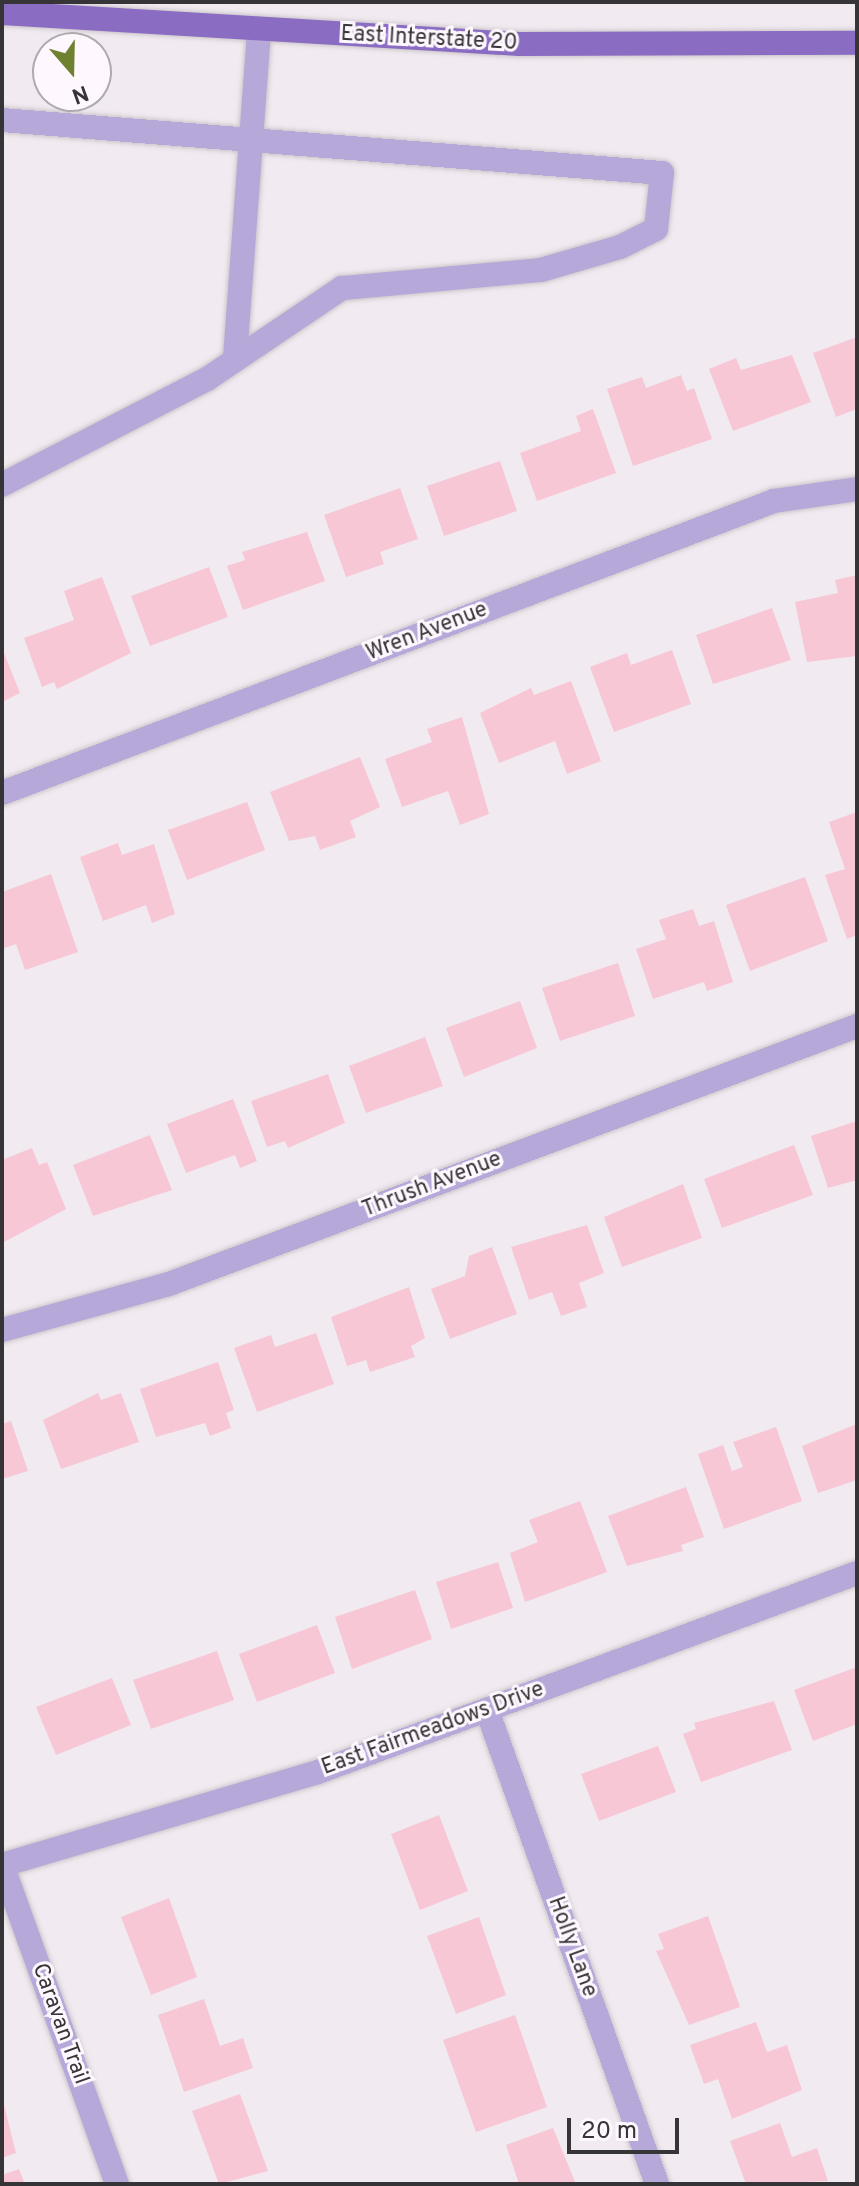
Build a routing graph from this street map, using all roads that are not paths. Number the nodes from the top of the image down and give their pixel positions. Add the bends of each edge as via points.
1 (2, 13) edge
2 (259, 29) junction
3 (857, 43) edge
4 (2, 120) edge
5 (250, 139) junction
6 (235, 358) junction
7 (2, 485) edge
8 (857, 489) edge
9 (2, 793) edge
10 (857, 1026) edge
11 (2, 1330) edge
12 (857, 1573) edge
13 (487, 1710) junction
14 (2, 1865) edge
15 (117, 2184) edge
16 (657, 2184) edge

1 - 2 main road, East Interstate 20
2 - 3 main road, East Interstate 20 via 519,44
2 - 5 street
4 - 5 street
5 - 6 street
5 - 6 street via 662,173 656,229 620,247 541,270 342,288
6 - 7 street
8 - 9 street, Wren Avenue via 774,501
10 - 11 street, Thrush Avenue via 169,1284
12 - 13 street, East Fairmeadows Drive
13 - 14 street, East Fairmeadows Drive via 318,1772
13 - 16 street, Holly Lane
14 - 15 street, Caravan Trail

